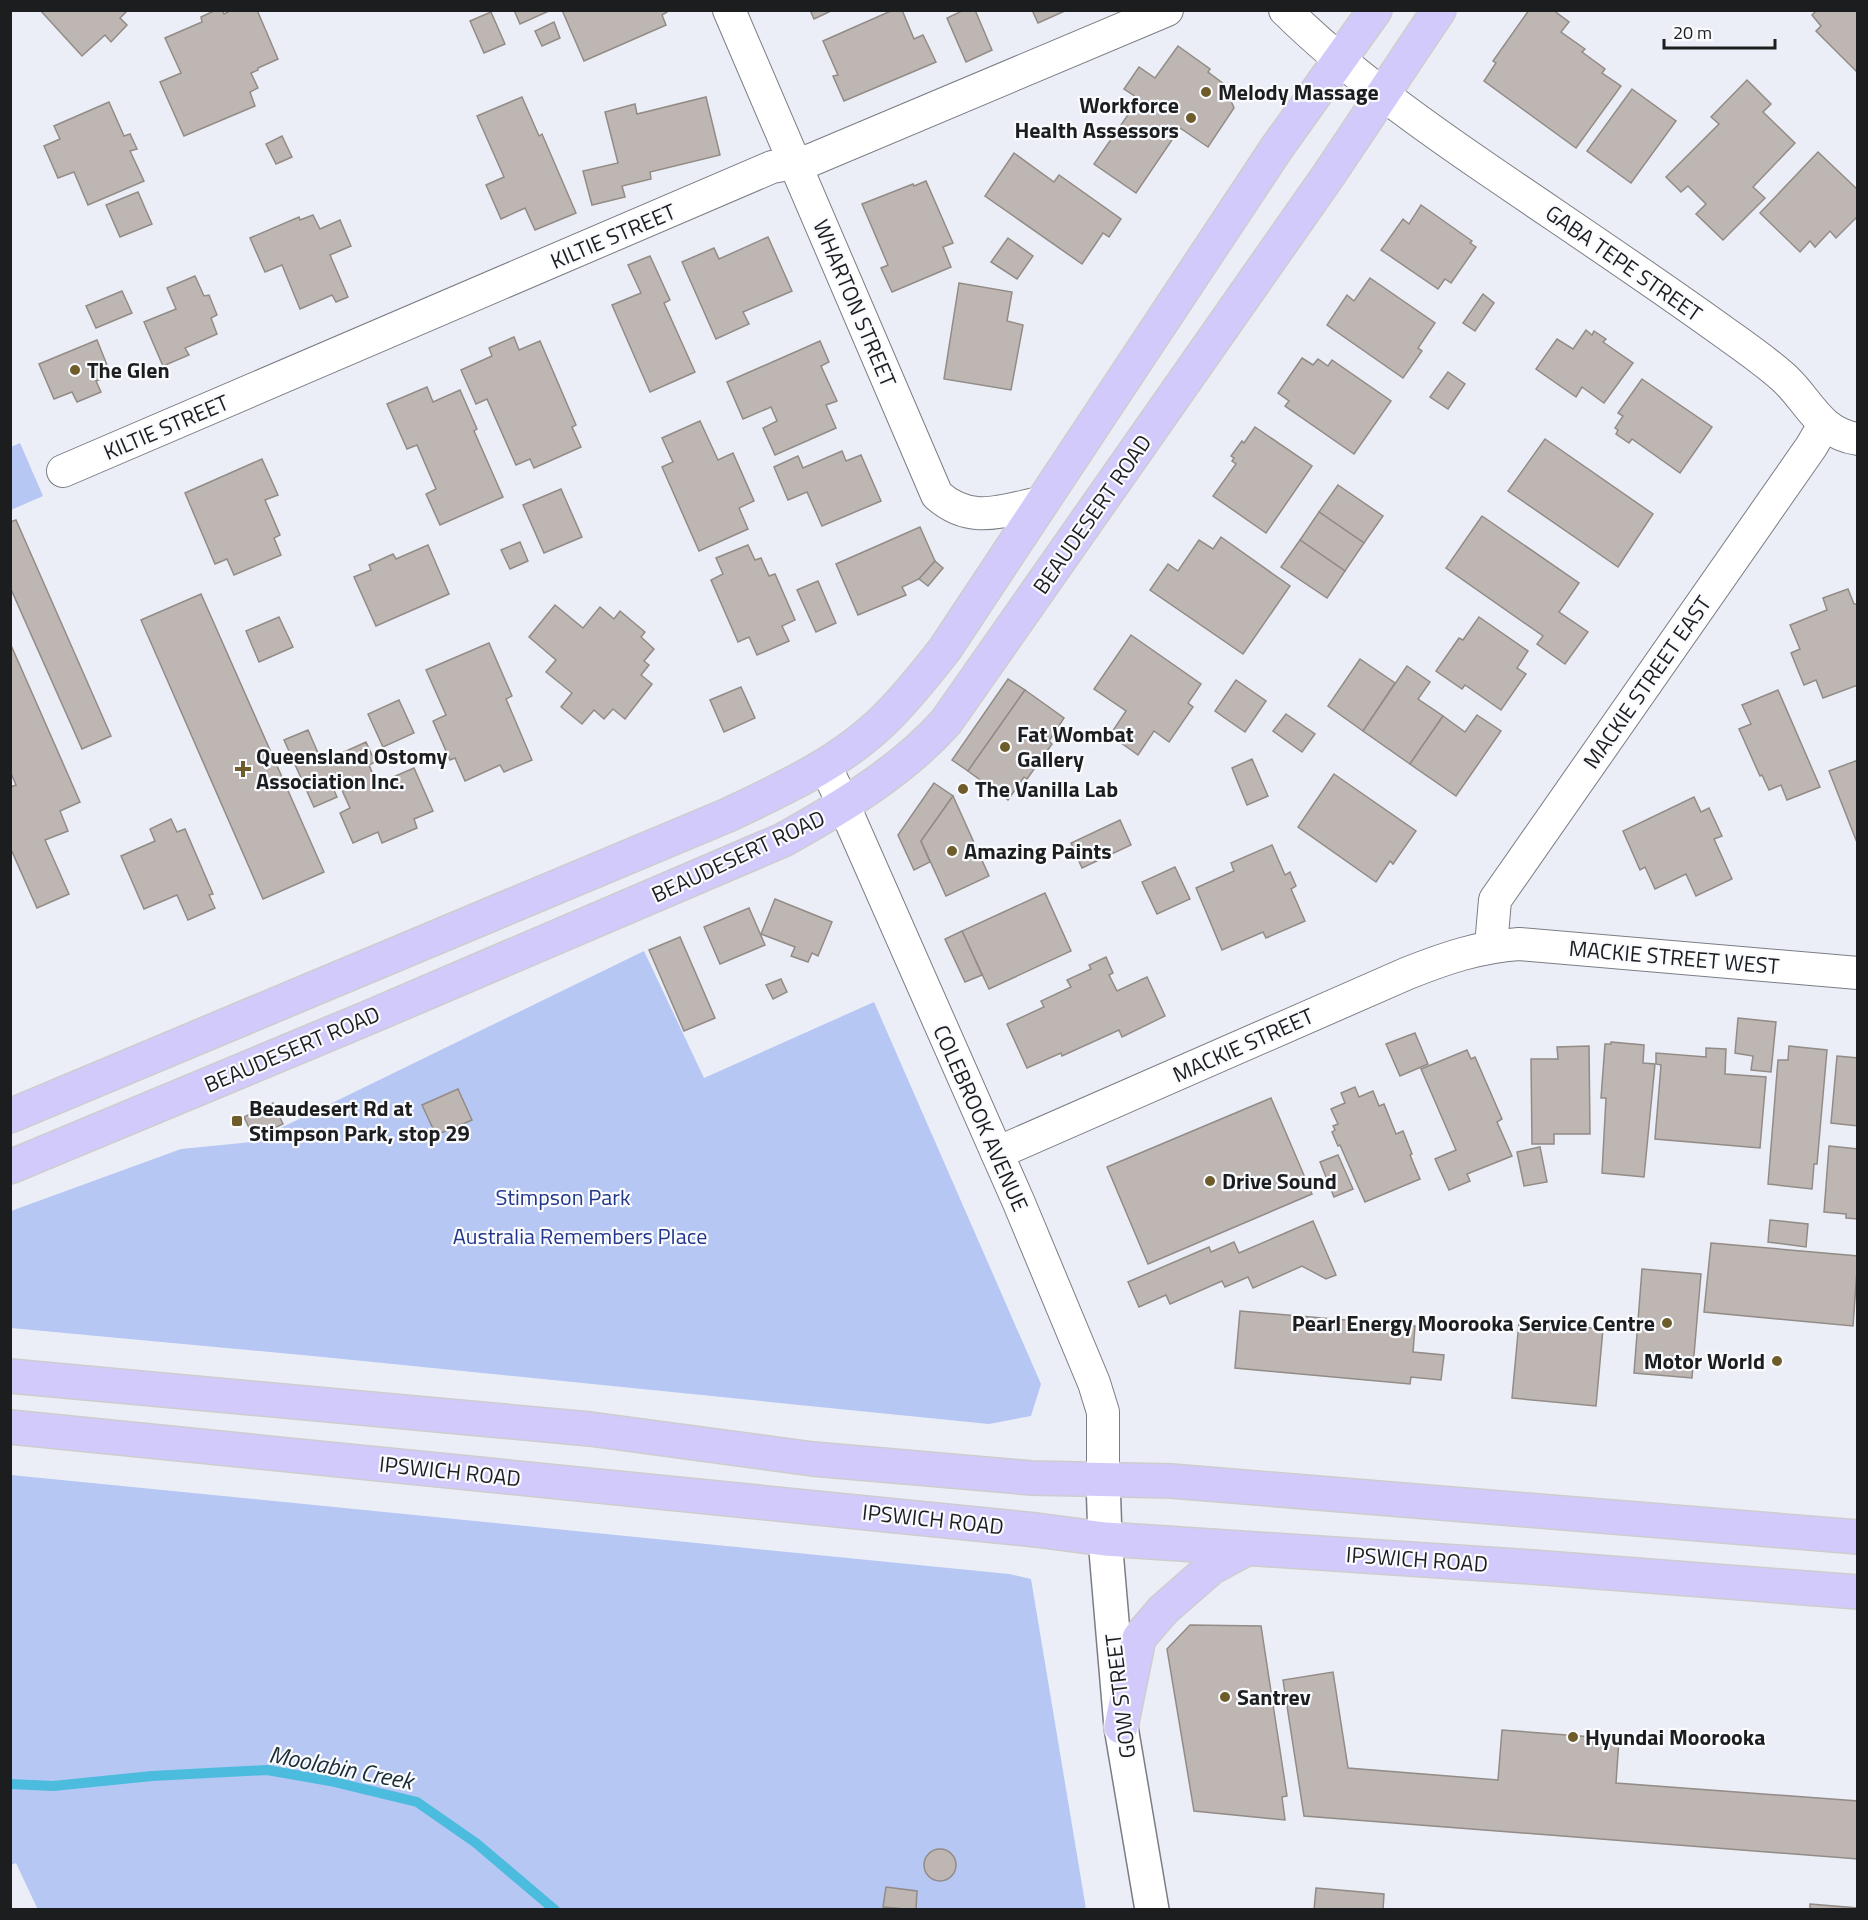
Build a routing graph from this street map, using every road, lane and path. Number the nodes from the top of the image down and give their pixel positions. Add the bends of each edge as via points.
1 (729, 10) edge
2 (1167, 10) edge
3 (1285, 10) edge
4 (1375, 10) edge
5 (1438, 10) edge
6 (1341, 59) junction
7 (1382, 92) junction
8 (794, 163) junction
9 (1824, 425) junction
10 (1857, 439) edge
11 (63, 471) dead end
12 (1040, 503) junction
13 (825, 765) junction
14 (844, 806) junction
15 (1491, 946) junction
16 (1857, 973) edge
17 (10, 1116) edge
18 (996, 1153) junction
19 (10, 1167) edge
20 (10, 1376) edge
21 (10, 1427) edge
22 (1103, 1480) junction
23 (1857, 1537) edge
24 (1105, 1539) junction
25 (1246, 1549) junction
26 (1857, 1592) edge
27 (1121, 1727) junction
28 (1152, 1910) edge

1 - 8 street, WHARTON STREET
2 - 8 street, KILTIE STREET via 811,160
3 - 6 street, GABA TEPE STREET
4 - 6 highway, BEAUDESERT ROAD
5 - 7 highway, BEAUDESERT ROAD
6 - 7 street, GABA TEPE STREET
6 - 12 highway, BEAUDESERT ROAD via 1276,149
7 - 9 street, GABA TEPE STREET via 1781,375
7 - 14 highway, BEAUDESERT ROAD via 1328,176 946,722 905,761
8 - 11 street, KILTIE STREET via 772,167
8 - 12 street, WHARTON STREET via 937,495 950,506 969,513 988,514
9 - 10 street, GABA TEPE STREET
9 - 15 street, MACKIE STREET EAST via 1495,900
12 - 13 highway, BEAUDESERT ROAD via 945,649 915,686 887,717
13 - 14 street, COLEBROOK AVENUE
13 - 17 highway, BEAUDESERT ROAD via 728,815
14 - 18 street, COLEBROOK AVENUE
14 - 19 highway, BEAUDESERT ROAD via 772,845
15 - 16 street, MACKIE STREET WEST via 1529,945
15 - 18 street, MACKIE STREET via 1453,955 1408,973
18 - 22 street, COLEBROOK AVENUE via 1094,1383 1102,1412
20 - 22 highway via 590,1430 813,1459 1018,1477
21 - 24 highway, IPSWICH ROAD
22 - 23 highway via 1171,1481
22 - 24 street, GOW STREET
24 - 25 highway, IPSWICH ROAD
24 - 27 street, GOW STREET
25 - 26 highway, IPSWICH ROAD
25 - 27 highway via 1211,1568 1163,1610 1139,1638
27 - 28 street, GOW STREET

